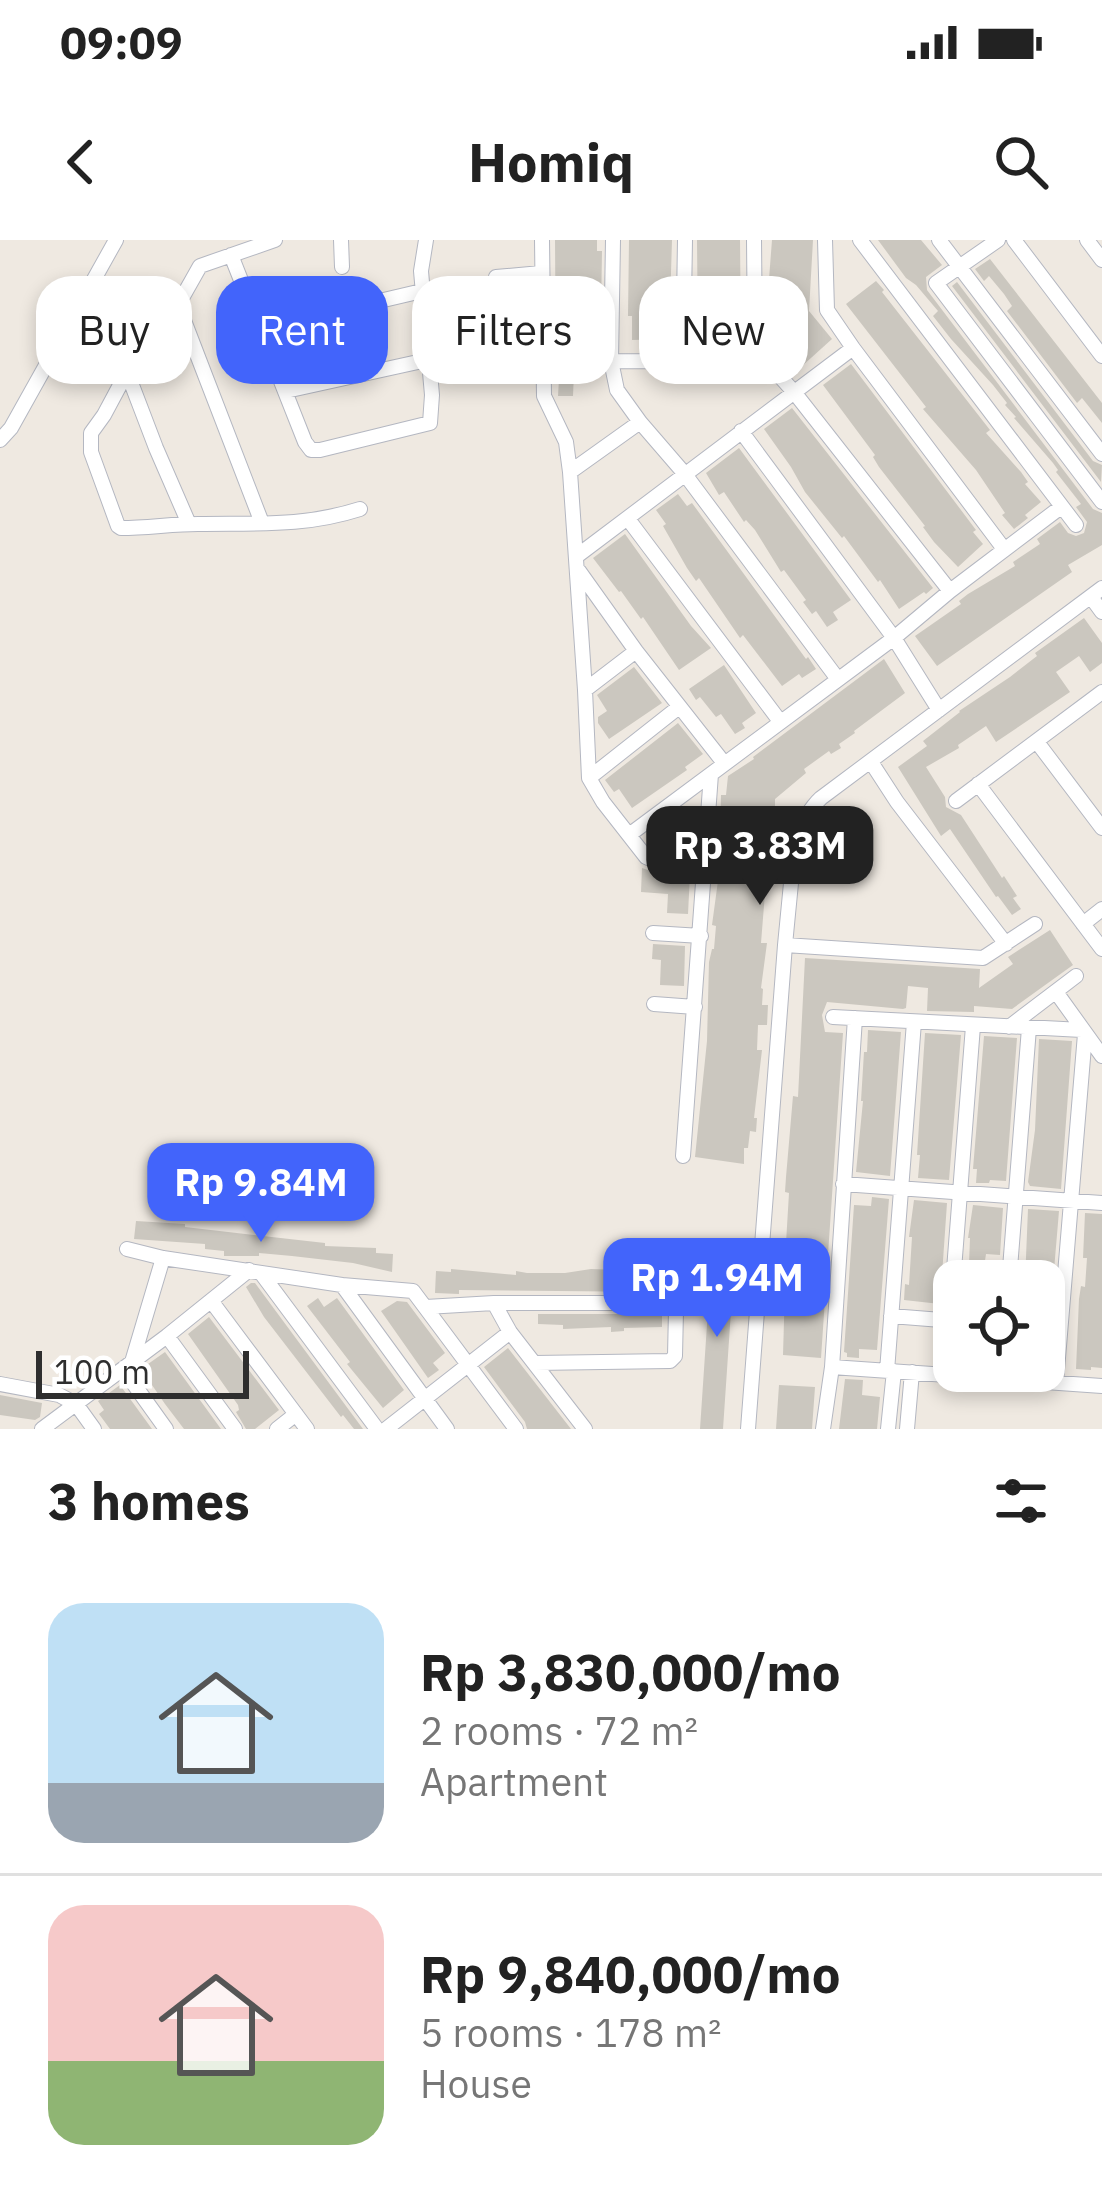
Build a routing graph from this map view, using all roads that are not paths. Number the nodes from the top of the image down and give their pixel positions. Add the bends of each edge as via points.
1 (116, 240) edge
2 (275, 240) edge
3 (329, 240) edge
4 (426, 240) edge
5 (542, 240) edge
6 (613, 240) edge
7 (685, 240) edge
8 (754, 240) edge
9 (825, 240) edge
10 (860, 240) edge
11 (939, 240) edge
12 (998, 240) edge
13 (1014, 240) edge
14 (1087, 240) edge
15 (231, 255) junction
16 (1102, 260) edge
17 (342, 267) dead end
18 (959, 268) junction
19 (541, 273) junction
20 (239, 276) edge
21 (422, 276) edge
22 (507, 276) edge
23 (612, 276) edge
24 (684, 276) edge
25 (754, 276) edge
26 (192, 280) edge
27 (192, 341) edge
28 (853, 349) junction
29 (1102, 356) edge
30 (412, 363) edge
31 (615, 380) edge
32 (121, 384) edge
33 (132, 384) edge
34 (283, 384) edge
35 (431, 384) edge
36 (787, 384) edge
37 (286, 391) junction
38 (794, 392) junction
39 (640, 422) junction
40 (741, 431) junction
41 (0, 440) edge
42 (1102, 454) edge
43 (570, 472) junction
44 (684, 473) junction
45 (1102, 502) edge
46 (1061, 507) junction
47 (360, 509) dead end
48 (628, 518) junction
49 (262, 523) junction
50 (189, 524) junction
51 (1076, 525) dead end
52 (1004, 549) junction
53 (577, 562) junction
54 (950, 591) junction
55 (1096, 592) edge
56 (1102, 611) edge
57 (894, 638) junction
58 (636, 651) junction
59 (837, 678) junction
60 (585, 690) junction
61 (1099, 700) edge
62 (679, 706) junction
63 (939, 710) junction
64 (779, 720) junction
65 (1036, 742) junction
66 (871, 762) junction
67 (724, 763) junction
68 (711, 774) junction
69 (589, 778) junction
70 (978, 784) junction
71 (956, 801) dead end
72 (1102, 828) edge
73 (629, 835) junction
74 (705, 865) junction
75 (1102, 909) edge
76 (1035, 924) dead end
77 (1083, 924) junction
78 (653, 933) dead end
79 (701, 936) junction
80 (1006, 944) junction
81 (785, 945) junction
82 (1102, 949) edge
83 (1076, 976) dead end
84 (1056, 992) junction
85 (654, 1004) dead end
86 (695, 1007) junction
87 (833, 1017) dead end
88 (855, 1018) junction
89 (914, 1022) junction
90 (973, 1025) junction
91 (1009, 1027) junction
92 (1029, 1028) junction
93 (1084, 1032) junction
94 (1102, 1056) edge
95 (683, 1156) dead end
96 (843, 1184) junction
97 (902, 1188) junction
98 (959, 1192) junction
99 (1015, 1197) junction
100 (1072, 1201) junction
101 (1102, 1203) edge
102 (127, 1249) dead end
103 (163, 1258) junction
104 (955, 1260) edge
105 (1010, 1260) edge
106 (255, 1272) junction
107 (342, 1285) junction
108 (1065, 1285) edge
109 (212, 1302) junction
110 (494, 1304) junction
111 (426, 1307) junction
112 (891, 1316) junction
113 (933, 1319) edge
114 (510, 1332) junction
115 (167, 1336) junction
116 (535, 1363) junction
117 (468, 1365) junction
118 (128, 1366) junction
119 (832, 1367) junction
120 (891, 1371) junction
121 (913, 1372) junction
122 (933, 1373) edge
123 (1065, 1383) edge
124 (0, 1384) edge
125 (1102, 1386) edge
126 (424, 1399) junction
127 (76, 1404) junction
128 (296, 1414) junction
129 (43, 1429) edge
130 (94, 1429) edge
131 (166, 1429) edge
132 (235, 1429) edge
133 (277, 1429) edge
134 (307, 1429) edge
135 (376, 1429) edge
136 (386, 1429) edge
137 (447, 1429) edge
138 (516, 1429) edge
139 (585, 1429) edge
140 (748, 1429) edge
141 (823, 1429) edge
142 (888, 1429) edge
143 (907, 1429) edge

1 - 41 street
2 - 15 street
3 - 17 street via 341,240
4 - 21 street
5 - 19 street
6 - 23 street
7 - 24 street
8 - 25 street
9 - 28 street via 827,310
10 - 46 street
11 - 18 street
12 - 18 street
13 - 29 street
14 - 16 street
15 - 20 street
15 - 26 street via 200,266
18 - 42 street
18 - 45 street via 936,283
19 - 22 street
19 - 43 street via 544,396
27 - 49 street
28 - 38 street
28 - 52 street
30 - 37 street
31 - 39 street
32 - 50 street via 89,441 118,526
33 - 50 street
34 - 37 street
35 - 37 street via 430,423 327,449 309,448
36 - 38 street
38 - 40 street
38 - 54 street
39 - 43 street
39 - 44 street
40 - 44 street
40 - 57 street
43 - 53 street
44 - 48 street
44 - 59 street
46 - 51 street
46 - 52 street
47 - 49 street
48 - 53 street
48 - 64 street
49 - 50 street
52 - 54 street
53 - 58 street
53 - 60 street
54 - 57 street
55 - 56 street
55 - 63 street
57 - 59 street
57 - 63 street
58 - 60 street
58 - 62 street
59 - 64 street
60 - 69 street
61 - 65 street
62 - 67 street
62 - 69 street
63 - 66 street
64 - 67 street
65 - 70 street
65 - 72 street
66 - 80 street
66 - 81 street via 812,807 799,830
67 - 68 street
68 - 73 street
68 - 74 street
69 - 73 street
70 - 71 street
70 - 77 street
73 - 74 street via 649,859
74 - 79 street
75 - 77 street
76 - 80 street
77 - 82 street
78 - 79 street
79 - 86 street
80 - 81 street via 983,958
81 - 140 street
83 - 84 street
84 - 91 street
84 - 93 street
85 - 86 street
86 - 95 street
87 - 88 street
88 - 89 street
88 - 96 street
89 - 90 street
89 - 97 street
90 - 91 street
90 - 98 street
91 - 92 street
92 - 93 street
92 - 99 street
93 - 94 street
93 - 100 street
96 - 97 street
96 - 119 street
97 - 98 street
97 - 112 street
98 - 99 street
98 - 104 street
99 - 100 street
99 - 105 street
100 - 101 street
100 - 108 street
102 - 103 street
103 - 106 street
103 - 118 street
106 - 107 street
106 - 109 street
106 - 135 street
107 - 111 street via 413,1291
107 - 126 street
109 - 115 street
109 - 128 street
110 - 111 street
110 - 114 street
110 - 116 street via 663,1303 676,1310 670,1361
111 - 117 street
112 - 113 street
112 - 120 street
114 - 116 street
114 - 117 street
115 - 118 street
115 - 132 street
116 - 139 street
117 - 126 street
117 - 138 street
118 - 127 street
118 - 131 street
119 - 120 street
119 - 141 street
120 - 121 street
120 - 142 street
121 - 122 street
121 - 143 street
123 - 125 street
124 - 127 street
126 - 136 street
126 - 137 street
127 - 129 street
127 - 130 street
128 - 133 street
128 - 134 street

